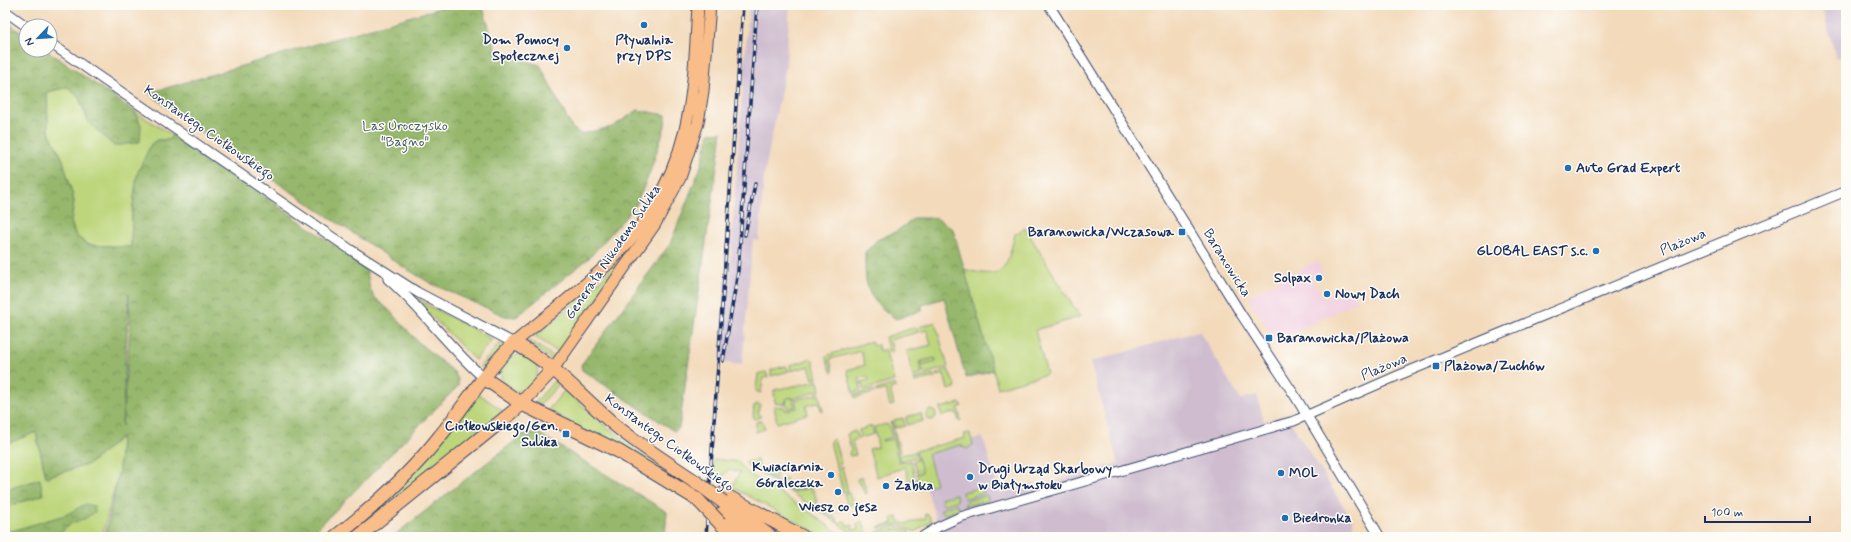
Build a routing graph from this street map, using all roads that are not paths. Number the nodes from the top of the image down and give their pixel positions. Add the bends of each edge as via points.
1 (698, 5) edge
2 (710, 5) edge
3 (1049, 5) edge
4 (5, 12) edge
5 (18, 21) edge
6 (58, 49) edge
7 (1846, 191) edge
8 (351, 250) junction
9 (514, 343) junction
10 (553, 369) junction
11 (484, 378) junction
12 (522, 404) junction
13 (1306, 416) junction
14 (722, 508) junction
15 (335, 537) edge
16 (358, 537) edge
17 (735, 537) edge
18 (752, 537) edge
19 (771, 537) edge
20 (803, 537) edge
21 (922, 537) edge
22 (1380, 537) edge

1 - 9 main road, Generała Nikodema Sulika via 689,112 673,169 664,187 633,236 610,261
2 - 10 main road, Generała Nikodema Sulika via 699,117 680,178 655,224
3 - 13 street, Baranowicka
4 - 5 street
6 - 8 street, Konstantego Ciołkowskiego
7 - 13 street, Plażowa via 1396,376
8 - 9 street, Konstantego Ciołkowskiego via 417,292
8 - 11 street, Konstantego Ciołkowskiego via 419,308
9 - 10 highway, Konstantego Ciołkowskiego via 542,359
9 - 11 highway
10 - 12 highway
10 - 14 highway, Konstantego Ciołkowskiego, bridge via 617,427 699,484
11 - 12 highway, Konstantego Ciołkowskiego
11 - 15 highway via 416,464
12 - 14 highway, Konstantego Ciołkowskiego, bridge via 618,451 696,498
12 - 16 highway
13 - 21 street, Plażowa via 960,517
13 - 22 street, Baranowicka
14 - 17 highway
14 - 18 highway, Konstantego Ciołkowskiego
14 - 19 highway, Konstantego Ciołkowskiego
14 - 20 highway

